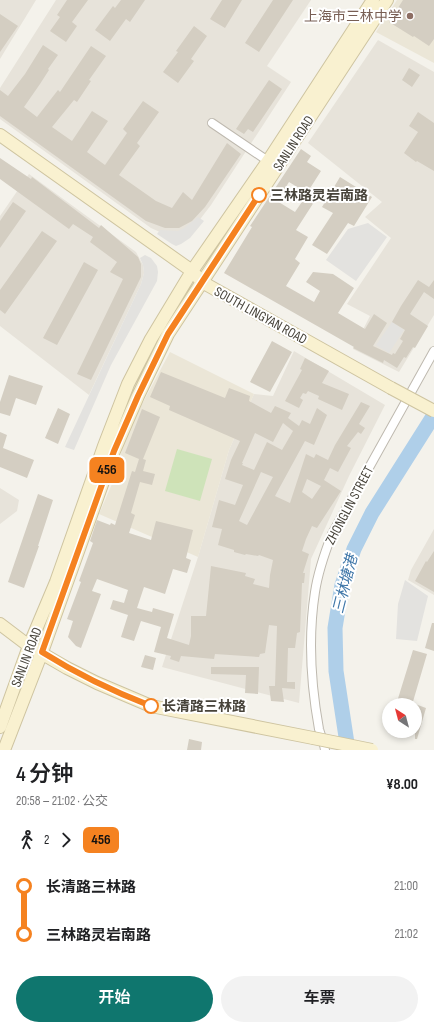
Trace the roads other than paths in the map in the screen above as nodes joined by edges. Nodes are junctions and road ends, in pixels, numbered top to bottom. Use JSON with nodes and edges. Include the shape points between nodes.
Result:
{"nodes":[{"id":1,"x":373,"y":0,"type":"edge"},
{"id":2,"x":387,"y":0,"type":"edge"},
{"id":3,"x":212,"y":123,"type":"dead end"},
{"id":4,"x":0,"y":135,"type":"edge"},
{"id":5,"x":268,"y":161,"type":"junction"},
{"id":6,"x":192,"y":271,"type":"junction"},
{"id":7,"x":202,"y":282,"type":"junction"},
{"id":8,"x":434,"y":351,"type":"edge"},
{"id":9,"x":434,"y":411,"type":"edge"},
{"id":10,"x":0,"y":624,"type":"edge"},
{"id":11,"x":29,"y":646,"type":"junction"},
{"id":12,"x":42,"y":652,"type":"junction"},
{"id":13,"x":0,"y":727,"type":"edge"},
{"id":14,"x":316,"y":735,"type":"junction"},
{"id":15,"x":4,"y":750,"type":"edge"},
{"id":16,"x":325,"y":750,"type":"edge"},
{"id":17,"x":372,"y":750,"type":"edge"}],
"edges":[{"from":1,"to":5,"type":"main road","name":"SANLIN ROAD"},
{"from":2,"to":7,"type":"main road","name":"SANLIN ROAD"},
{"from":3,"to":5,"type":"street"},
{"from":4,"to":6,"type":"main road","name":"SOUTH LINGYAN ROAD"},
{"from":5,"to":6,"type":"main road","name":"SANLIN ROAD"},
{"from":6,"to":7,"type":"main road","name":"SOUTH LINGYAN ROAD"},
{"from":6,"to":11,"type":"main road","name":"SANLIN ROAD","via":[[151,339],[128,384],[56,582]]},
{"from":7,"to":9,"type":"main road","name":"SOUTH LINGYAN ROAD","bridge":true},
{"from":7,"to":12,"type":"main road","name":"SANLIN ROAD","via":[[168,334],[132,409],[114,451]]},
{"from":8,"to":14,"type":"street","name":"ZHONGLIN STREET","via":[[332,534],[324,554],[315,592],[312,626]]},
{"from":10,"to":11,"type":"main road"},
{"from":11,"to":12,"type":"main road"},
{"from":11,"to":13,"type":"main road","name":"SANLIN ROAD"},
{"from":12,"to":14,"type":"main road","via":[[97,683],[151,706]]},
{"from":12,"to":15,"type":"main road","name":"SANLIN ROAD"},
{"from":14,"to":16,"type":"street","name":"ZHONGLIN STREET"},
{"from":14,"to":17,"type":"main road","bridge":true}]}
